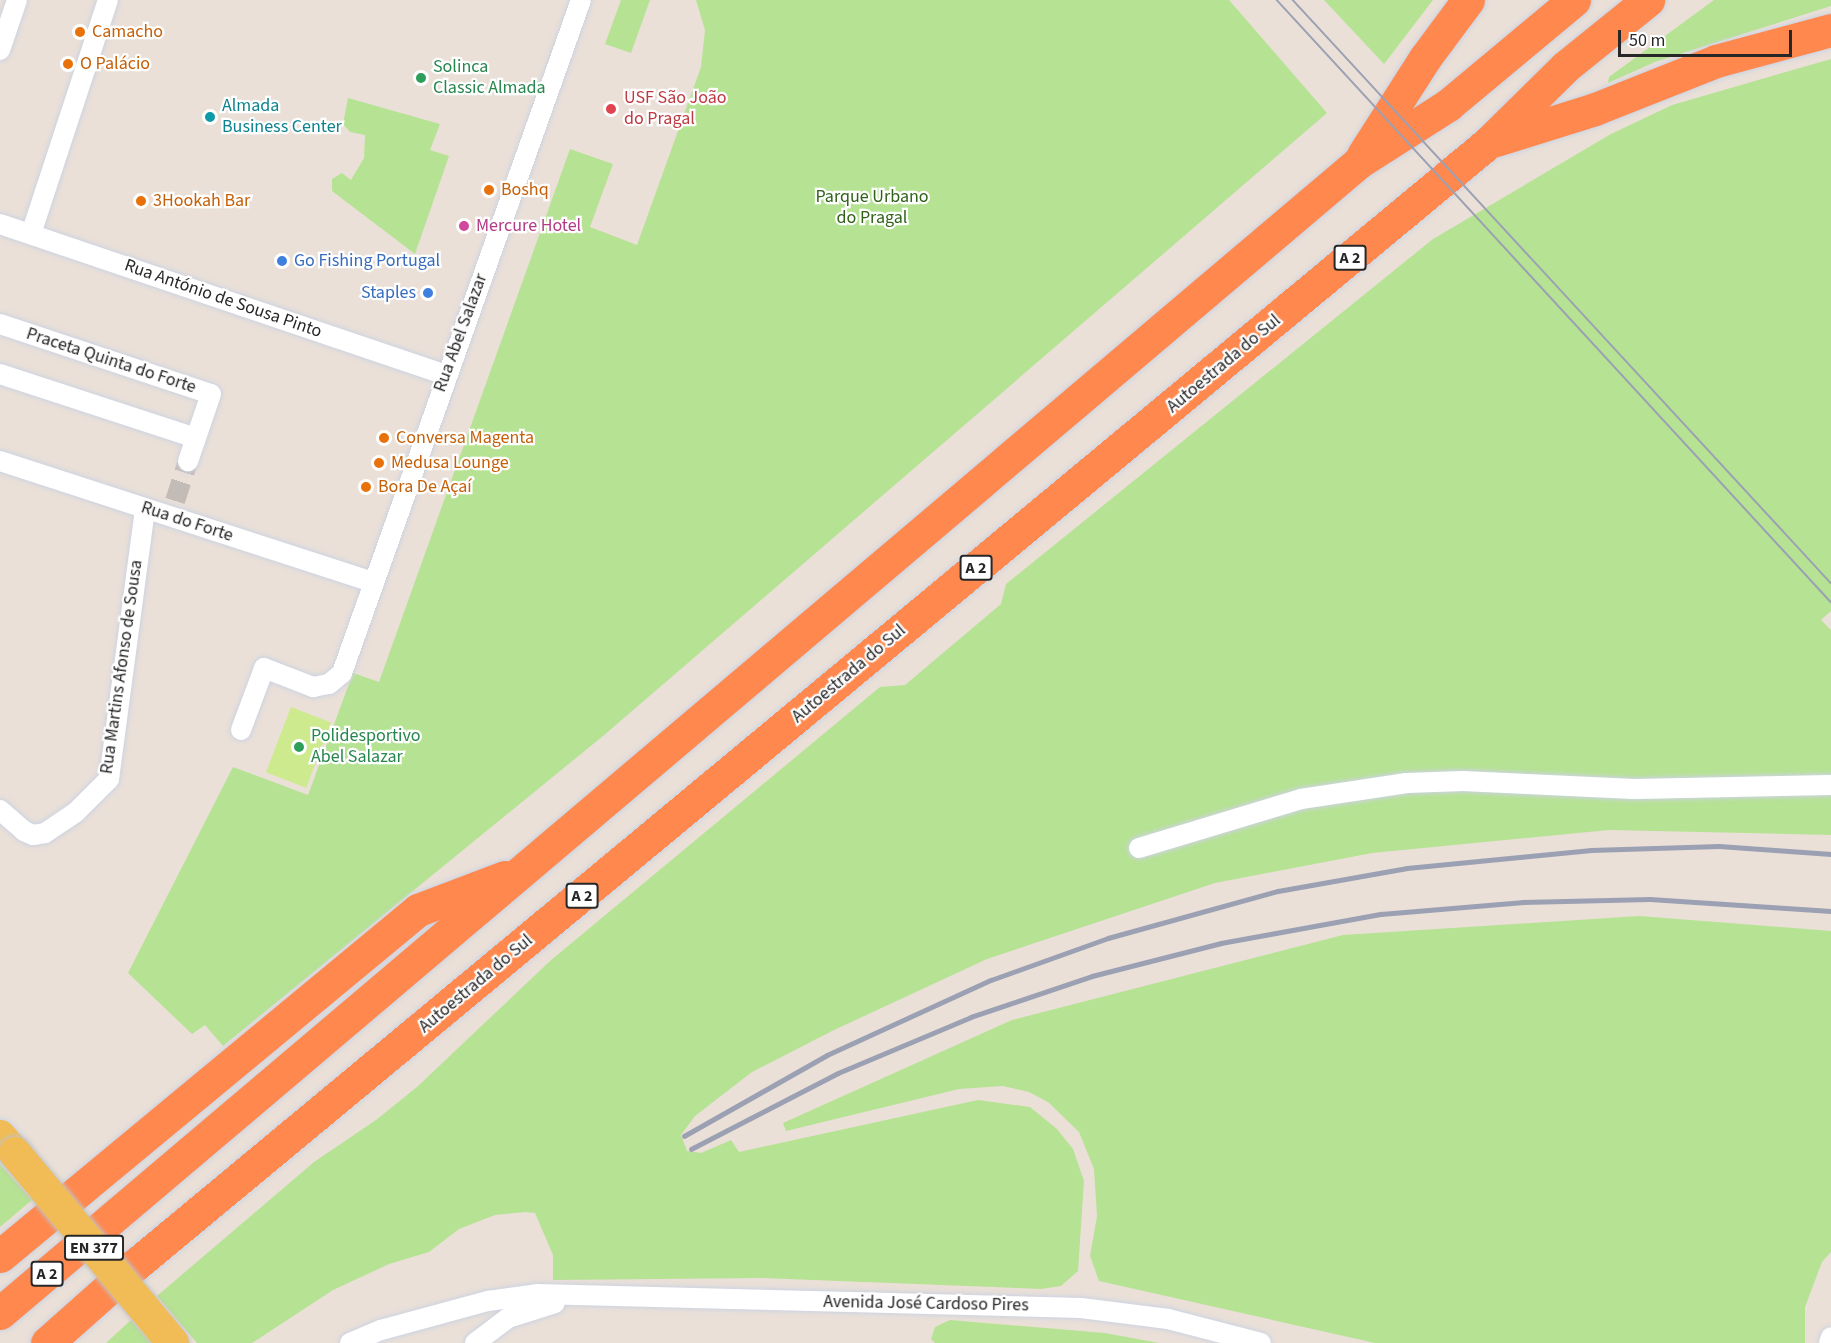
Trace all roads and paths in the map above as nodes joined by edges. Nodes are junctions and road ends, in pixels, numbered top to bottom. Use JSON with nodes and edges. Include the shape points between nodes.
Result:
{"nodes":[{"id":1,"x":17,"y":0,"type":"edge"},
{"id":2,"x":108,"y":0,"type":"edge"},
{"id":3,"x":581,"y":0,"type":"edge"},
{"id":4,"x":1468,"y":0,"type":"edge"},
{"id":5,"x":1574,"y":0,"type":"edge"},
{"id":6,"x":1648,"y":0,"type":"edge"},
{"id":7,"x":1831,"y":30,"type":"edge"},
{"id":8,"x":0,"y":50,"type":"edge"},
{"id":9,"x":1488,"y":143,"type":"junction"},
{"id":10,"x":1359,"y":162,"type":"junction"},
{"id":11,"x":0,"y":224,"type":"edge"},
{"id":12,"x":31,"y":234,"type":"junction"},
{"id":13,"x":0,"y":324,"type":"edge"},
{"id":14,"x":446,"y":375,"type":"junction"},
{"id":15,"x":1,"y":379,"type":"edge"},
{"id":16,"x":196,"y":438,"type":"junction"},
{"id":17,"x":0,"y":461,"type":"edge"},
{"id":18,"x":189,"y":461,"type":"tunnel mouth"},
{"id":19,"x":145,"y":509,"type":"junction"},
{"id":20,"x":373,"y":582,"type":"junction"},
{"id":21,"x":241,"y":730,"type":"dead end"},
{"id":22,"x":1831,"y":785,"type":"edge"},
{"id":23,"x":0,"y":810,"type":"edge"},
{"id":24,"x":1138,"y":848,"type":"dead end"},
{"id":25,"x":529,"y":867,"type":"junction"},
{"id":26,"x":7,"y":1144,"type":"edge"},
{"id":27,"x":0,"y":1256,"type":"edge"},
{"id":28,"x":588,"y":1298,"type":"junction"},
{"id":29,"x":0,"y":1313,"type":"edge"},
{"id":30,"x":1831,"y":1337,"type":"edge"},
{"id":31,"x":47,"y":1343,"type":"edge"},
{"id":32,"x":173,"y":1343,"type":"edge"},
{"id":33,"x":350,"y":1343,"type":"edge"},
{"id":34,"x":475,"y":1343,"type":"edge"},
{"id":35,"x":1261,"y":1343,"type":"edge"},
{"id":36,"x":1828,"y":1343,"type":"edge"}],
"edges":[{"from":1,"to":8,"type":"street"},
{"from":2,"to":12,"type":"street"},
{"from":3,"to":14,"type":"street","name":"Rua Abel Salazar"},
{"from":4,"to":10,"type":"highway","via":[[1425,58]]},
{"from":5,"to":10,"type":"highway","number":"A 2","via":[[1448,105]]},
{"from":6,"to":9,"type":"highway","name":"Autoestrada do Sul","number":"A 2","via":[[1565,67]]},
{"from":7,"to":9,"type":"highway","via":[[1716,61],[1595,109]]},
{"from":9,"to":31,"type":"highway","name":"Autoestrada do Sul","number":"A 2","via":[[135,1265]]},
{"from":10,"to":25,"type":"highway","number":"A 2"},
{"from":11,"to":12,"type":"street","name":"Rua António de Sousa Pinto"},
{"from":12,"to":14,"type":"street","name":"Rua António de Sousa Pinto"},
{"from":13,"to":16,"type":"street","name":"Praceta Quinta do Forte","via":[[211,394]]},
{"from":14,"to":20,"type":"street","name":"Rua Abel Salazar"},
{"from":15,"to":16,"type":"street"},
{"from":16,"to":18,"type":"street","name":"Praceta Quinta do Forte"},
{"from":17,"to":19,"type":"street","name":"Rua do Forte"},
{"from":19,"to":20,"type":"street","name":"Rua do Forte","via":[[173,509]]},
{"from":19,"to":23,"type":"street","name":"Rua Martins Afonso de Sousa","via":[[109,779],[75,813],[45,832],[33,835]]},
{"from":20,"to":21,"type":"street","name":"Rua Abel Salazar","via":[[344,667],[334,682],[318,687],[264,668]]},
{"from":22,"to":24,"type":"street","via":[[1634,789],[1462,781],[1407,783],[1301,799]]},
{"from":25,"to":27,"type":"highway","via":[[418,910]]},
{"from":25,"to":29,"type":"highway","number":"A 2"},
{"from":26,"to":32,"type":"main road","number":"EN 377","bridge":true},
{"from":28,"to":33,"type":"street","name":"Avenida José Cardoso Pires","via":[[514,1296],[381,1330]]},
{"from":28,"to":34,"type":"street","name":"Avenida José Cardoso Pires","via":[[525,1310],[495,1326]]},
{"from":28,"to":35,"type":"street","name":"Avenida José Cardoso Pires","via":[[1081,1308],[1168,1319]]},
{"from":30,"to":36,"type":"street"}]}
